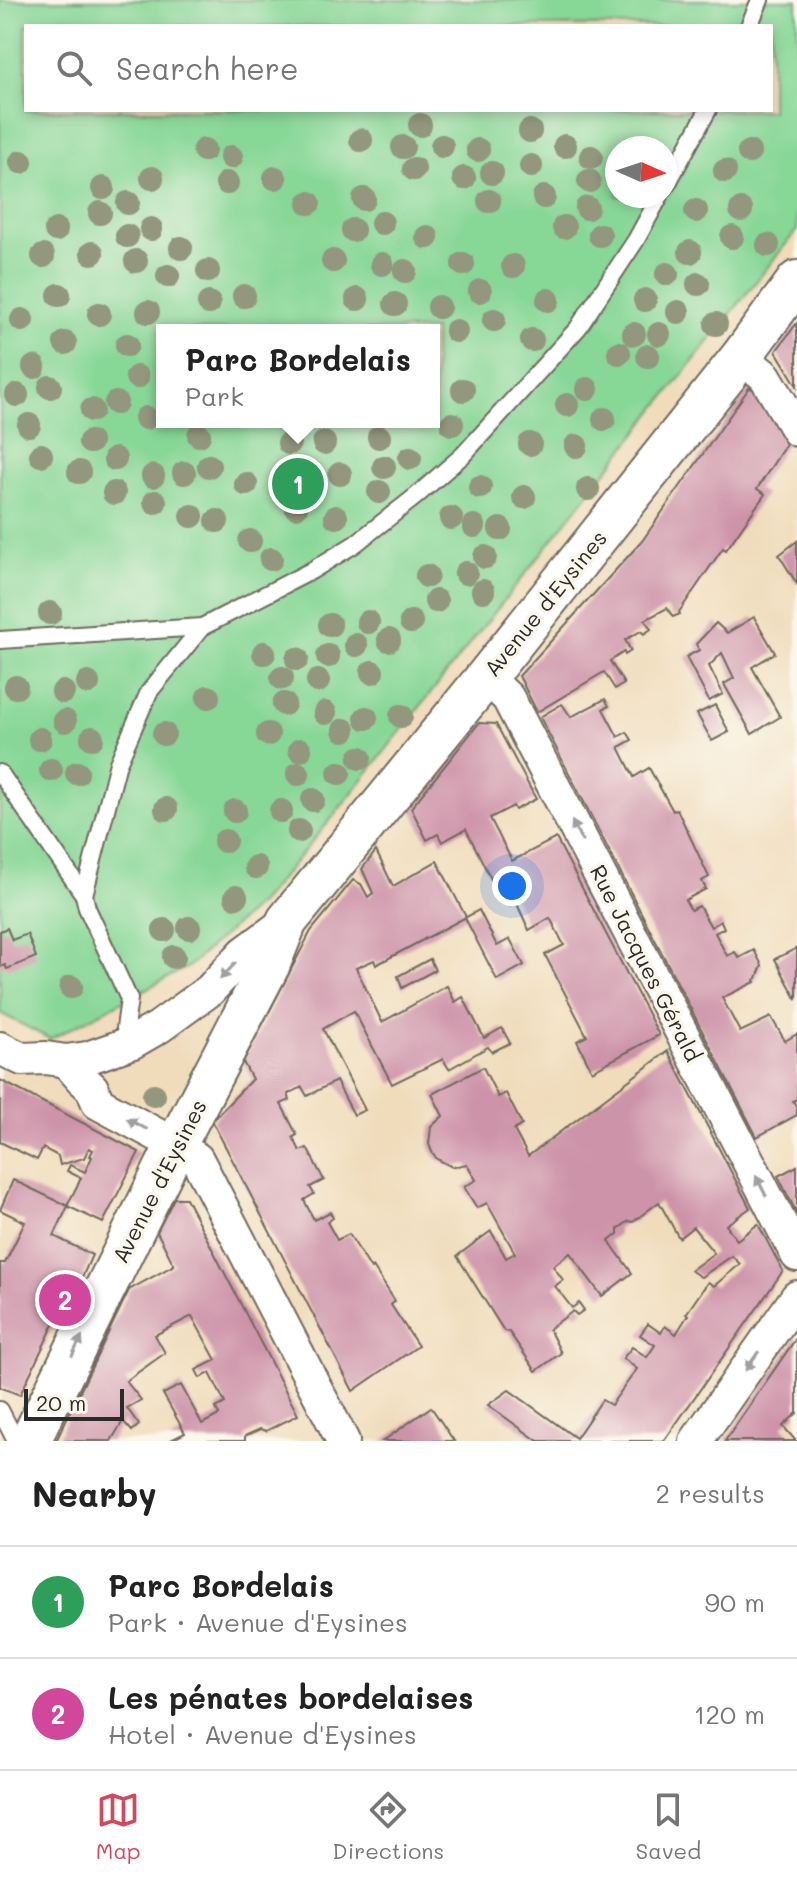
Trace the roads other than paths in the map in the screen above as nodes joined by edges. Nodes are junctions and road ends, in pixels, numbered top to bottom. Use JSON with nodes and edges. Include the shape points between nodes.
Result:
{"nodes":[{"id":1,"x":760,"y":0,"type":"edge"},
{"id":2,"x":750,"y":24,"type":"edge"},
{"id":3,"x":707,"y":112,"type":"edge"},
{"id":4,"x":677,"y":166,"type":"edge"},
{"id":5,"x":653,"y":208,"type":"edge"},
{"id":6,"x":797,"y":281,"type":"edge"},
{"id":7,"x":741,"y":357,"type":"junction"},
{"id":8,"x":797,"y":430,"type":"edge"},
{"id":9,"x":202,"y":627,"type":"junction"},
{"id":10,"x":0,"y":640,"type":"edge"},
{"id":11,"x":486,"y":677,"type":"junction"},
{"id":12,"x":0,"y":773,"type":"edge"},
{"id":13,"x":84,"y":895,"type":"junction"},
{"id":14,"x":287,"y":921,"type":"junction"},
{"id":15,"x":133,"y":1042,"type":"junction"},
{"id":16,"x":0,"y":1048,"type":"edge"},
{"id":17,"x":66,"y":1061,"type":"junction"},
{"id":18,"x":176,"y":1145,"type":"junction"},
{"id":19,"x":797,"y":1255,"type":"edge"},
{"id":20,"x":797,"y":1297,"type":"edge"},
{"id":21,"x":0,"y":1410,"type":"edge"},
{"id":22,"x":16,"y":1441,"type":"edge"},
{"id":23,"x":30,"y":1441,"type":"edge"},
{"id":24,"x":343,"y":1441,"type":"edge"},
{"id":25,"x":696,"y":1441,"type":"edge"}],
"edges":[{"from":1,"to":2,"type":"lane"},
{"from":3,"to":4,"type":"lane"},
{"from":5,"to":9,"type":"lane","via":[[578,328],[463,455],[355,544]]},
{"from":6,"to":7,"type":"street","name":"Avenue d'Eysines"},
{"from":7,"to":8,"type":"street","via":[[765,376]]},
{"from":7,"to":11,"type":"street","name":"Avenue d'Eysines"},
{"from":9,"to":10,"type":"lane"},
{"from":9,"to":13,"type":"lane","via":[[149,692],[118,763]]},
{"from":11,"to":14,"type":"street","name":"Avenue d'Eysines"},
{"from":19,"to":11,"type":"street","name":"Rue Jacques Gérald","one_way":true,"via":[[508,698]]},
{"from":12,"to":13,"type":"lane"},
{"from":13,"to":15,"type":"lane","via":[[129,999],[125,1028]]},
{"from":14,"to":15,"type":"street","name":"Avenue d'Eysines","one_way":true,"via":[[244,953],[210,990]]},
{"from":14,"to":18,"type":"street","name":"Avenue d'Eysines"},
{"from":15,"to":17,"type":"street","name":"Avenue d'Eysines"},
{"from":16,"to":17,"type":"street","name":"Avenue d'Eysines","via":[[22,1059]]},
{"from":18,"to":17,"type":"street","one_way":true,"via":[[98,1103],[92,1088]]},
{"from":23,"to":18,"type":"street","name":"Avenue d'Eysines","one_way":true},
{"from":18,"to":24,"type":"street","via":[[197,1159]]},
{"from":20,"to":25,"type":"street","one_way":true},
{"from":21,"to":22,"type":"lane"}]}
